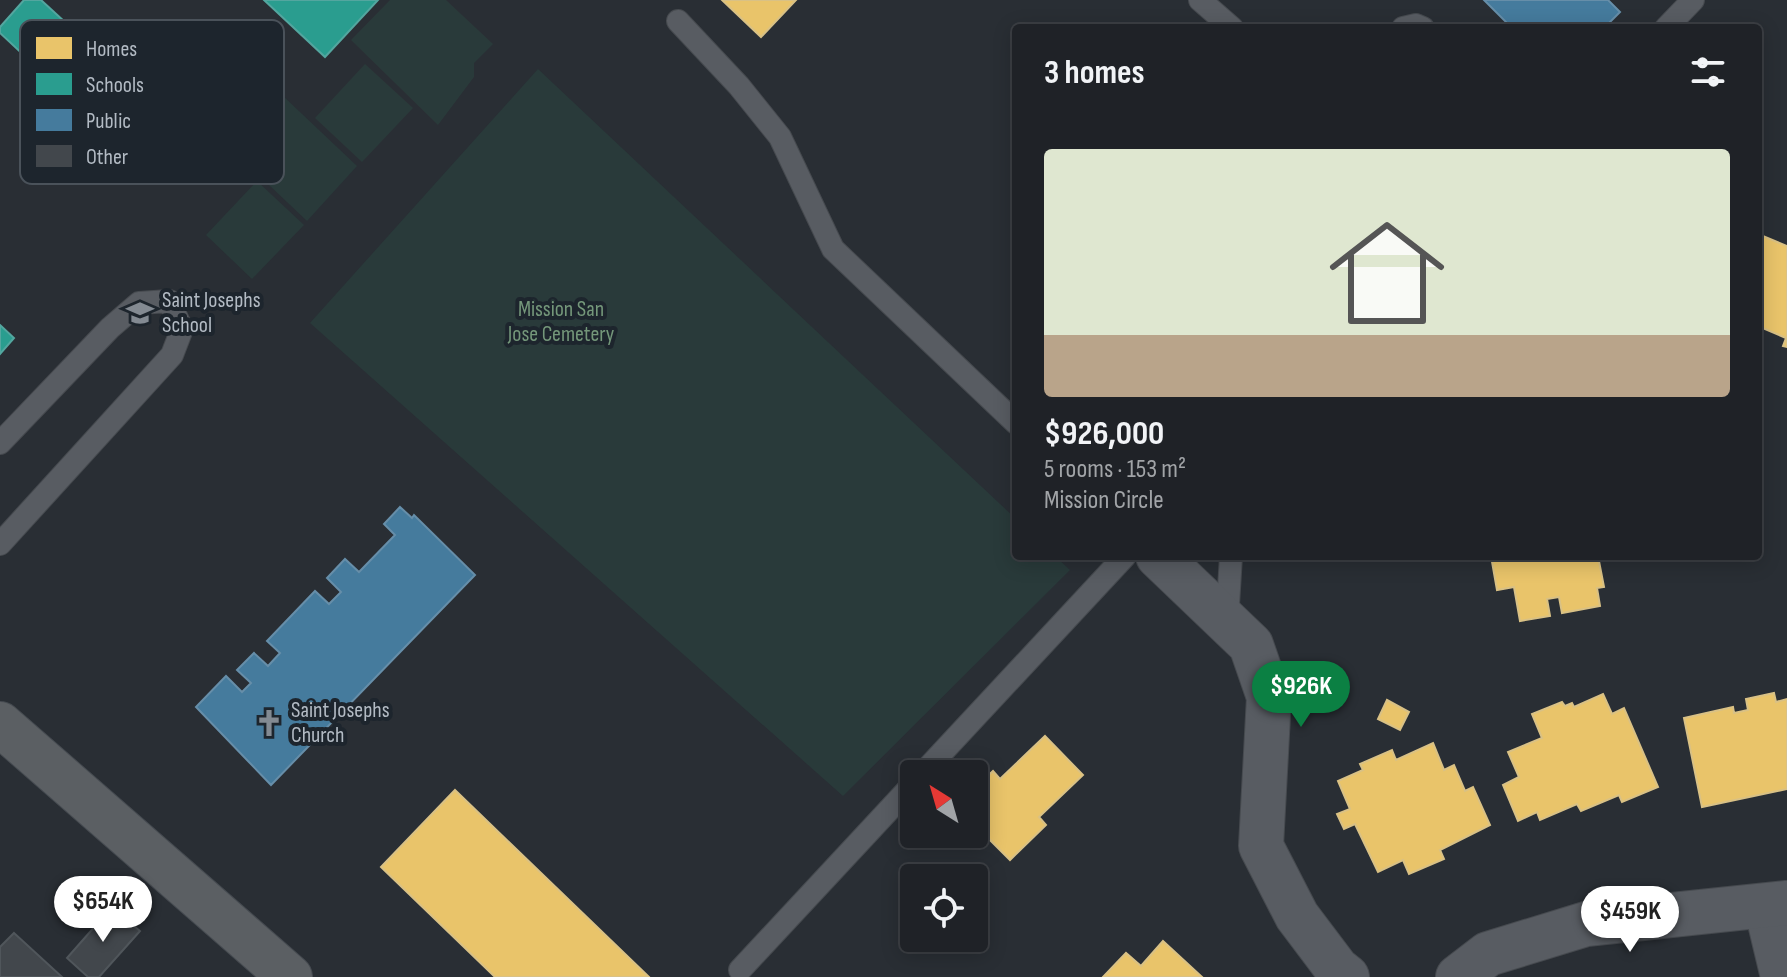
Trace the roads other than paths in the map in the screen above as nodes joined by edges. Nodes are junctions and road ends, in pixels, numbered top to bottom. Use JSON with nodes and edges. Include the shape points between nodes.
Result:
{"nodes":[{"id":1,"x":1200,"y":0,"type":"edge"},
{"id":2,"x":1693,"y":0,"type":"edge"},
{"id":3,"x":678,"y":21,"type":"dead end"},
{"id":4,"x":1227,"y":24,"type":"edge"},
{"id":5,"x":1670,"y":24,"type":"edge"},
{"id":6,"x":1012,"y":419,"type":"edge"},
{"id":7,"x":0,"y":443,"type":"edge"},
{"id":8,"x":0,"y":544,"type":"edge"},
{"id":9,"x":1121,"y":560,"type":"edge"},
{"id":10,"x":1162,"y":560,"type":"edge"},
{"id":11,"x":1231,"y":560,"type":"edge"},
{"id":12,"x":1227,"y":622,"type":"junction"},
{"id":13,"x":0,"y":724,"type":"edge"},
{"id":14,"x":935,"y":760,"type":"edge"},
{"id":15,"x":900,"y":798,"type":"edge"},
{"id":16,"x":1776,"y":905,"type":"edge"},
{"id":17,"x":740,"y":970,"type":"dead end"},
{"id":18,"x":290,"y":977,"type":"edge"},
{"id":19,"x":1347,"y":977,"type":"edge"},
{"id":20,"x":1458,"y":977,"type":"edge"},
{"id":21,"x":1783,"y":977,"type":"edge"}],
"edges":[{"from":1,"to":4,"type":"lane"},
{"from":2,"to":5,"type":"lane"},
{"from":3,"to":6,"type":"lane","via":[[780,137],[833,249]]},
{"from":7,"to":8,"type":"lane","via":[[139,303],[169,301],[182,329],[172,355]]},
{"from":9,"to":14,"type":"lane"},
{"from":10,"to":12,"type":"street"},
{"from":11,"to":12,"type":"lane"},
{"from":12,"to":19,"type":"street","via":[[1251,645],[1269,697],[1261,846],[1297,916]]},
{"from":13,"to":18,"type":"main road"},
{"from":15,"to":17,"type":"lane"},
{"from":16,"to":20,"type":"street","via":[[1586,924],[1488,954]]},
{"from":16,"to":21,"type":"street"}]}
